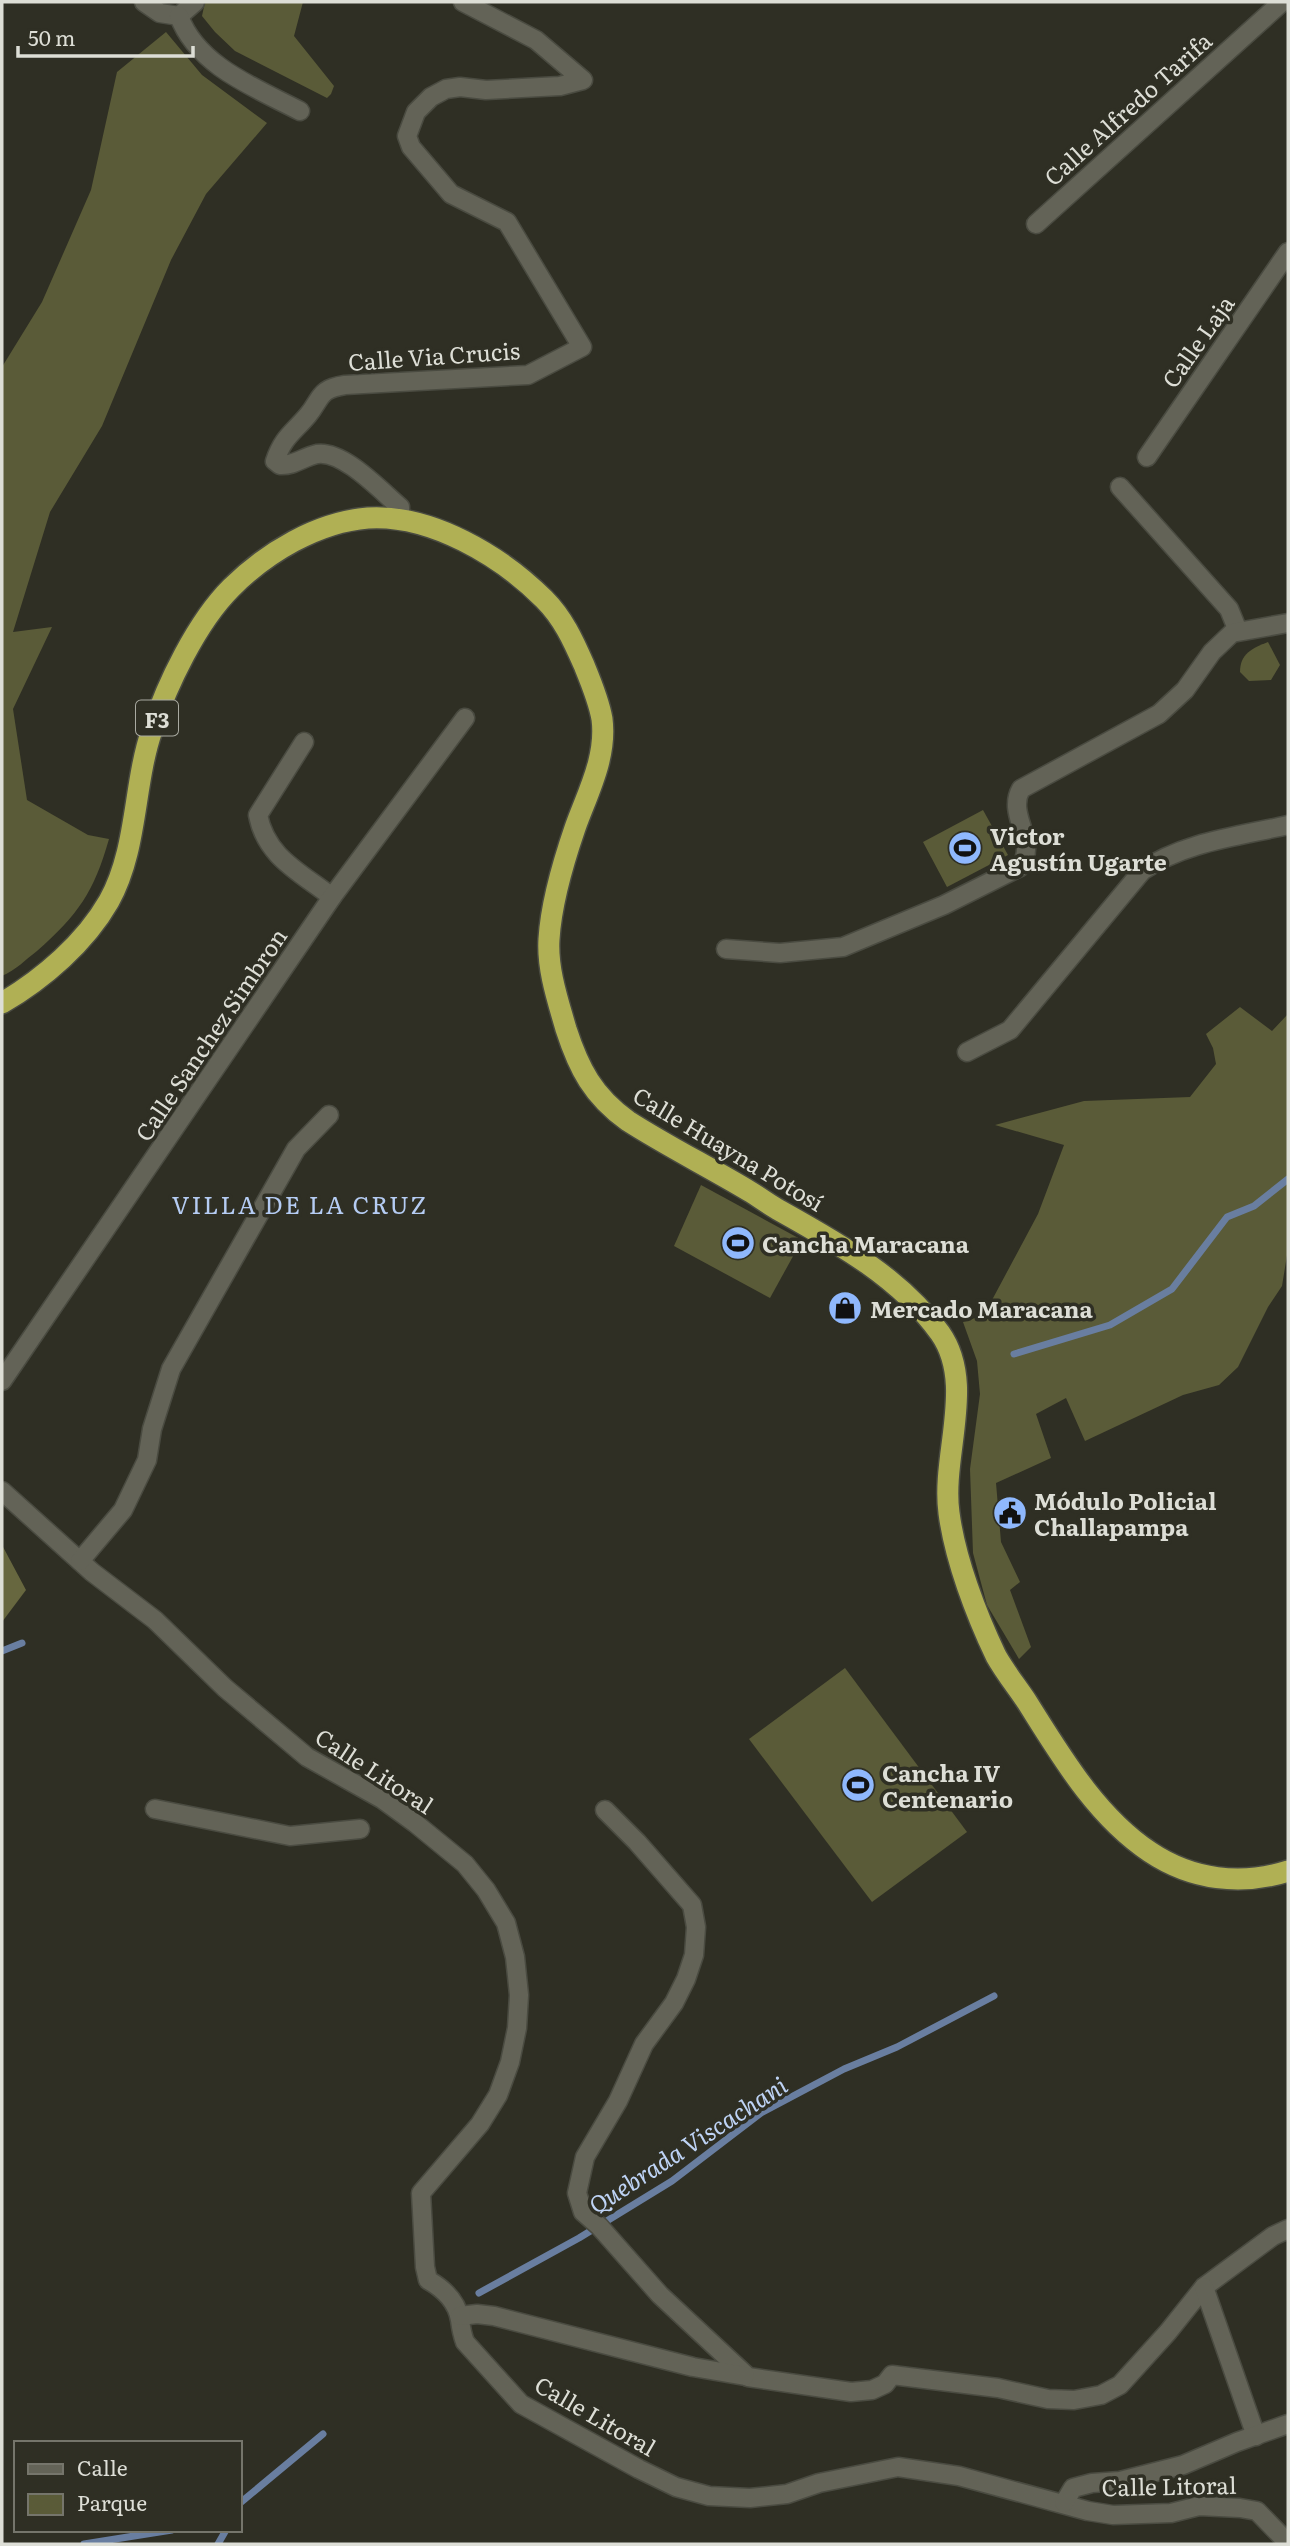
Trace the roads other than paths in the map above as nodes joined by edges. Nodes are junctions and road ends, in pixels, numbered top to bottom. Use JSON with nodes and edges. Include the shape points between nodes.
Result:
{"nodes":[{"id":1,"x":144,"y":2,"type":"edge"},
{"id":2,"x":195,"y":2,"type":"edge"},
{"id":3,"x":463,"y":2,"type":"edge"},
{"id":4,"x":1282,"y":2,"type":"edge"},
{"id":5,"x":179,"y":16,"type":"junction"},
{"id":6,"x":300,"y":111,"type":"dead end"},
{"id":7,"x":1036,"y":224,"type":"dead end"},
{"id":8,"x":1288,"y":252,"type":"edge"},
{"id":9,"x":1147,"y":457,"type":"dead end"},
{"id":10,"x":1120,"y":487,"type":"dead end"},
{"id":11,"x":400,"y":520,"type":"junction"},
{"id":12,"x":1288,"y":623,"type":"edge"},
{"id":13,"x":1238,"y":631,"type":"junction"},
{"id":14,"x":464,"y":718,"type":"dead end"},
{"id":15,"x":304,"y":742,"type":"dead end"},
{"id":16,"x":1288,"y":825,"type":"edge"},
{"id":17,"x":332,"y":897,"type":"junction"},
{"id":18,"x":726,"y":949,"type":"dead end"},
{"id":19,"x":2,"y":1003,"type":"edge"},
{"id":20,"x":967,"y":1052,"type":"dead end"},
{"id":21,"x":329,"y":1115,"type":"dead end"},
{"id":22,"x":8,"y":1358,"type":"edge"},
{"id":23,"x":2,"y":1381,"type":"edge"},
{"id":24,"x":2,"y":1491,"type":"edge"},
{"id":25,"x":80,"y":1561,"type":"junction"},
{"id":26,"x":155,"y":1809,"type":"dead end"},
{"id":27,"x":605,"y":1810,"type":"dead end"},
{"id":28,"x":360,"y":1829,"type":"dead end"},
{"id":29,"x":1288,"y":1871,"type":"edge"},
{"id":30,"x":1288,"y":2229,"type":"edge"},
{"id":31,"x":1204,"y":2287,"type":"junction"},
{"id":32,"x":460,"y":2316,"type":"junction"},
{"id":33,"x":748,"y":2376,"type":"junction"},
{"id":34,"x":1288,"y":2424,"type":"edge"},
{"id":35,"x":1256,"y":2436,"type":"junction"},
{"id":36,"x":1064,"y":2503,"type":"junction"},
{"id":37,"x":1288,"y":2543,"type":"edge"}],
"edges":[{"from":1,"to":5,"type":"street","via":[[160,13]]},
{"from":2,"to":5,"type":"street"},
{"from":3,"to":11,"type":"street","name":"Calle Via Crucis","via":[[536,40],[583,80],[561,86],[446,89],[416,112],[407,136],[451,194],[507,222],[582,347],[528,375],[345,385],[323,393],[287,435],[275,461],[288,466],[313,455],[340,457],[400,507]]},
{"from":4,"to":7,"type":"street","name":"Calle Alfredo Tarifa"},
{"from":5,"to":6,"type":"street","via":[[184,29],[211,60]]},
{"from":8,"to":9,"type":"street","name":"Calle Laja"},
{"from":10,"to":13,"type":"street","via":[[1229,609]]},
{"from":11,"to":19,"type":"highway","name":"Calle Huayna Potosí","number":"F3","via":[[368,518],[321,529],[269,556],[231,587],[183,658],[152,728],[135,823],[111,898],[96,921],[53,965]]},
{"from":11,"to":29,"type":"highway","name":"Calle Huayna Potosí","number":"F3","via":[[474,546],[534,589],[564,622],[588,674],[601,719],[600,753],[560,879],[549,940],[554,990],[580,1070],[620,1115],[843,1247],[882,1275],[942,1336],[957,1374],[947,1484],[949,1513],[965,1575],[997,1658],[1099,1804],[1125,1833],[1177,1867],[1232,1880],[1259,1880]]},
{"from":12,"to":13,"type":"street"},
{"from":13,"to":18,"type":"street","via":[[1223,639],[1185,690],[1159,714],[1020,790],[1016,807],[1028,850],[1020,867],[944,905],[842,947],[780,953]]},
{"from":14,"to":17,"type":"street","name":"Calle Sanchez Simbron"},
{"from":15,"to":17,"type":"street","via":[[258,815],[272,850]]},
{"from":16,"to":20,"type":"street","via":[[1176,852],[1142,871],[1010,1030]]},
{"from":17,"to":22,"type":"street","name":"Calle Sanchez Simbron"},
{"from":21,"to":25,"type":"street","via":[[296,1149],[171,1369],[147,1460],[123,1510]]},
{"from":22,"to":23,"type":"street","name":"Calle Sanchez Simbron"},
{"from":24,"to":25,"type":"street","name":"Calle Litoral"},
{"from":25,"to":32,"type":"street","name":"Calle Litoral","via":[[155,1620],[225,1688],[307,1757],[382,1799],[465,1864],[506,1923],[519,1995],[510,2062],[498,2095],[480,2124],[421,2193],[428,2280],[453,2300]]},
{"from":26,"to":28,"type":"street","via":[[290,1836]]},
{"from":27,"to":33,"type":"street","via":[[692,1905],[694,1955],[674,2003],[644,2044],[585,2157],[577,2193],[583,2212],[660,2295]]},
{"from":30,"to":31,"type":"street"},
{"from":31,"to":33,"type":"street","via":[[1120,2385],[1101,2395],[1048,2399],[892,2375],[872,2390],[850,2392]]},
{"from":31,"to":35,"type":"street"},
{"from":32,"to":33,"type":"street","via":[[494,2316],[693,2367]]},
{"from":32,"to":36,"type":"street","name":"Calle Litoral","via":[[465,2342],[522,2404],[676,2487],[709,2496],[750,2498],[787,2494],[898,2467],[959,2476]]},
{"from":34,"to":35,"type":"street"},
{"from":35,"to":36,"type":"street","via":[[1183,2465],[1073,2488]]},
{"from":36,"to":37,"type":"street","name":"Calle Litoral","via":[[1113,2515],[1171,2513],[1199,2506],[1257,2511]]}]}
